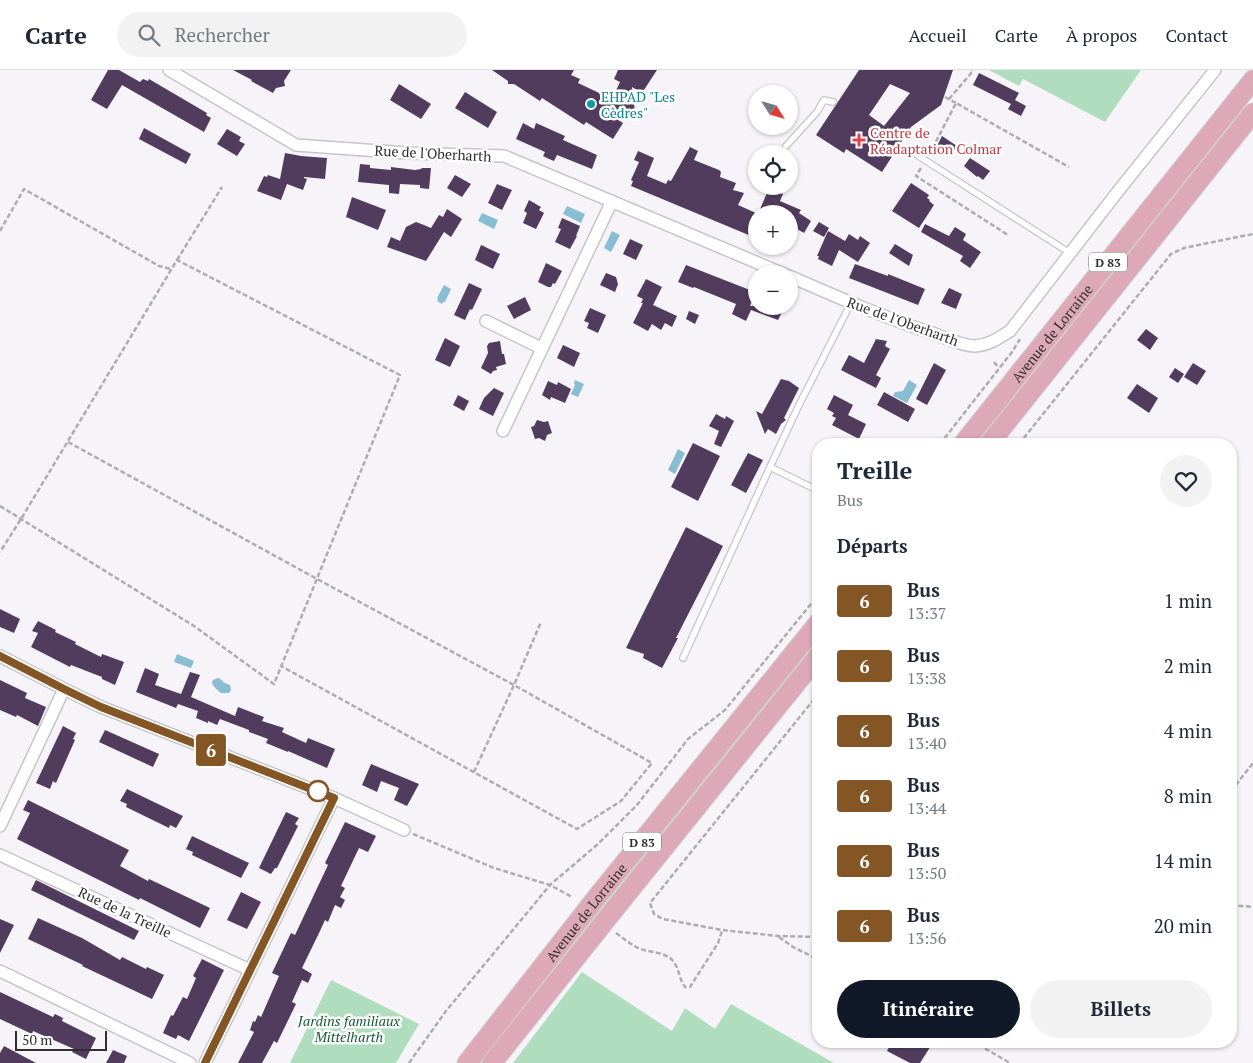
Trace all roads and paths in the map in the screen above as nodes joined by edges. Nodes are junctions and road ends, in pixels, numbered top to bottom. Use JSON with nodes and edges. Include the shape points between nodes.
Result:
{"nodes":[{"id":1,"x":169,"y":70,"type":"edge"},
{"id":2,"x":972,"y":70,"type":"edge"},
{"id":3,"x":1215,"y":70,"type":"edge"},
{"id":4,"x":1253,"y":80,"type":"edge"},
{"id":5,"x":945,"y":96,"type":"dead end"},
{"id":6,"x":949,"y":99,"type":"junction"},
{"id":7,"x":833,"y":102,"type":"dead end"},
{"id":8,"x":956,"y":103,"type":"junction"},
{"id":9,"x":1253,"y":113,"type":"edge"},
{"id":10,"x":787,"y":145,"type":"edge"},
{"id":11,"x":917,"y":155,"type":"dead end"},
{"id":12,"x":926,"y":161,"type":"junction"},
{"id":13,"x":1069,"y":167,"type":"dead end"},
{"id":14,"x":222,"y":187,"type":"dead end"},
{"id":15,"x":612,"y":201,"type":"junction"},
{"id":16,"x":0,"y":231,"type":"edge"},
{"id":17,"x":1008,"y":234,"type":"dead end"},
{"id":18,"x":1253,"y":234,"type":"edge"},
{"id":19,"x":1070,"y":253,"type":"junction"},
{"id":20,"x":177,"y":260,"type":"junction"},
{"id":21,"x":763,"y":265,"type":"edge"},
{"id":22,"x":172,"y":269,"type":"junction"},
{"id":23,"x":798,"y":280,"type":"edge"},
{"id":24,"x":851,"y":303,"type":"junction"},
{"id":25,"x":486,"y":321,"type":"dead end"},
{"id":26,"x":541,"y":348,"type":"junction"},
{"id":27,"x":994,"y":362,"type":"dead end"},
{"id":28,"x":999,"y":368,"type":"dead end"},
{"id":29,"x":503,"y":431,"type":"dead end"},
{"id":30,"x":968,"y":438,"type":"edge"},
{"id":31,"x":994,"y":438,"type":"edge"},
{"id":32,"x":1024,"y":438,"type":"edge"},
{"id":33,"x":67,"y":441,"type":"junction"},
{"id":34,"x":770,"y":466,"type":"junction"},
{"id":35,"x":812,"y":487,"type":"edge"},
{"id":36,"x":0,"y":506,"type":"edge"},
{"id":37,"x":20,"y":519,"type":"junction"},
{"id":38,"x":0,"y":552,"type":"edge"},
{"id":39,"x":317,"y":579,"type":"junction"},
{"id":40,"x":812,"y":603,"type":"edge"},
{"id":41,"x":541,"y":622,"type":"dead end"},
{"id":42,"x":812,"y":631,"type":"edge"},
{"id":43,"x":0,"y":656,"type":"edge"},
{"id":44,"x":683,"y":658,"type":"dead end"},
{"id":45,"x":812,"y":664,"type":"edge"},
{"id":46,"x":281,"y":666,"type":"junction"},
{"id":47,"x":514,"y":685,"type":"junction"},
{"id":48,"x":64,"y":689,"type":"junction"},
{"id":49,"x":812,"y":702,"type":"edge"},
{"id":50,"x":1253,"y":763,"type":"edge"},
{"id":51,"x":474,"y":772,"type":"junction"},
{"id":52,"x":1237,"y":783,"type":"edge"},
{"id":53,"x":334,"y":798,"type":"junction"},
{"id":54,"x":0,"y":826,"type":"edge"},
{"id":55,"x":404,"y":830,"type":"joint"},
{"id":56,"x":0,"y":855,"type":"edge"},
{"id":57,"x":550,"y":885,"type":"junction"},
{"id":58,"x":572,"y":897,"type":"dead end"},
{"id":59,"x":1237,"y":906,"type":"edge"},
{"id":60,"x":1253,"y":908,"type":"edge"},
{"id":61,"x":722,"y":930,"type":"junction"},
{"id":62,"x":616,"y":933,"type":"dead end"},
{"id":63,"x":778,"y":936,"type":"junction"},
{"id":64,"x":812,"y":937,"type":"edge"},
{"id":65,"x":812,"y":957,"type":"edge"},
{"id":66,"x":250,"y":970,"type":"junction"},
{"id":67,"x":0,"y":971,"type":"edge"},
{"id":68,"x":984,"y":1048,"type":"edge"},
{"id":69,"x":190,"y":1063,"type":"edge"},
{"id":70,"x":205,"y":1063,"type":"edge"},
{"id":71,"x":410,"y":1063,"type":"edge"},
{"id":72,"x":467,"y":1063,"type":"edge"},
{"id":73,"x":492,"y":1063,"type":"edge"},
{"id":74,"x":1010,"y":1063,"type":"edge"}],
"edges":[{"from":1,"to":15,"type":"street","name":"Rue de l'Oberharth","via":[[296,145],[504,156]]},
{"from":2,"to":6,"type":"path"},
{"from":3,"to":19,"type":"street","name":"Rue de l'Oberharth"},
{"from":4,"to":30,"type":"main road","name":"Avenue de Lorraine","number":"D 83"},
{"from":5,"to":6,"type":"path"},
{"from":6,"to":8,"type":"path"},
{"from":7,"to":10,"type":"lane","via":[[824,100]]},
{"from":8,"to":12,"type":"path"},
{"from":8,"to":13,"type":"path"},
{"from":9,"to":31,"type":"main road","name":"Avenue de Lorraine","number":"D 83"},
{"from":11,"to":12,"type":"lane"},
{"from":12,"to":17,"type":"path","via":[[916,176]]},
{"from":12,"to":19,"type":"lane"},
{"from":14,"to":20,"type":"path"},
{"from":15,"to":21,"type":"street","name":"Rue de l'Oberharth"},
{"from":15,"to":26,"type":"street"},
{"from":16,"to":22,"type":"path","via":[[24,190],[159,266]]},
{"from":18,"to":32,"type":"path","via":[[1184,248],[1170,254]]},
{"from":19,"to":24,"type":"street","name":"Rue de l'Oberharth","via":[[1010,331],[986,345],[973,346],[955,341]]},
{"from":20,"to":22,"type":"path"},
{"from":20,"to":39,"type":"path","via":[[400,375]]},
{"from":22,"to":33,"type":"path"},
{"from":23,"to":24,"type":"street","name":"Rue de l'Oberharth"},
{"from":24,"to":34,"type":"lane"},
{"from":25,"to":26,"type":"street"},
{"from":26,"to":29,"type":"street"},
{"from":27,"to":28,"type":"path"},
{"from":33,"to":37,"type":"path"},
{"from":33,"to":39,"type":"path"},
{"from":34,"to":35,"type":"lane"},
{"from":34,"to":44,"type":"lane"},
{"from":36,"to":37,"type":"path"},
{"from":37,"to":38,"type":"path"},
{"from":37,"to":46,"type":"path","via":[[194,626],[274,684]]},
{"from":39,"to":46,"type":"path"},
{"from":39,"to":47,"type":"path"},
{"from":40,"to":57,"type":"path","via":[[725,710],[688,739],[637,805]]},
{"from":41,"to":47,"type":"path"},
{"from":42,"to":72,"type":"main road","name":"Avenue de Lorraine","number":"D 83"},
{"from":43,"to":48,"type":"street"},
{"from":45,"to":73,"type":"main road","name":"Avenue de Lorraine","number":"D 83"},
{"from":46,"to":51,"type":"path"},
{"from":47,"to":51,"type":"path"},
{"from":47,"to":51,"type":"path","via":[[652,763],[621,801],[577,829]]},
{"from":48,"to":53,"type":"street"},
{"from":48,"to":54,"type":"street"},
{"from":49,"to":61,"type":"path","via":[[650,903],[654,914],[663,919]]},
{"from":50,"to":52,"type":"path"},
{"from":53,"to":55,"type":"street"},
{"from":53,"to":66,"type":"street"},
{"from":55,"to":57,"type":"path","via":[[494,868]]},
{"from":56,"to":66,"type":"street","name":"Rue de la Treille"},
{"from":57,"to":58,"type":"path"},
{"from":57,"to":71,"type":"path","via":[[446,1011]]},
{"from":59,"to":60,"type":"path"},
{"from":61,"to":62,"type":"path","via":[[690,987],[681,982],[674,963],[667,956],[636,947]]},
{"from":61,"to":63,"type":"path"},
{"from":63,"to":64,"type":"path"},
{"from":63,"to":65,"type":"path"},
{"from":66,"to":70,"type":"street"},
{"from":67,"to":69,"type":"street"},
{"from":68,"to":74,"type":"path"}]}
